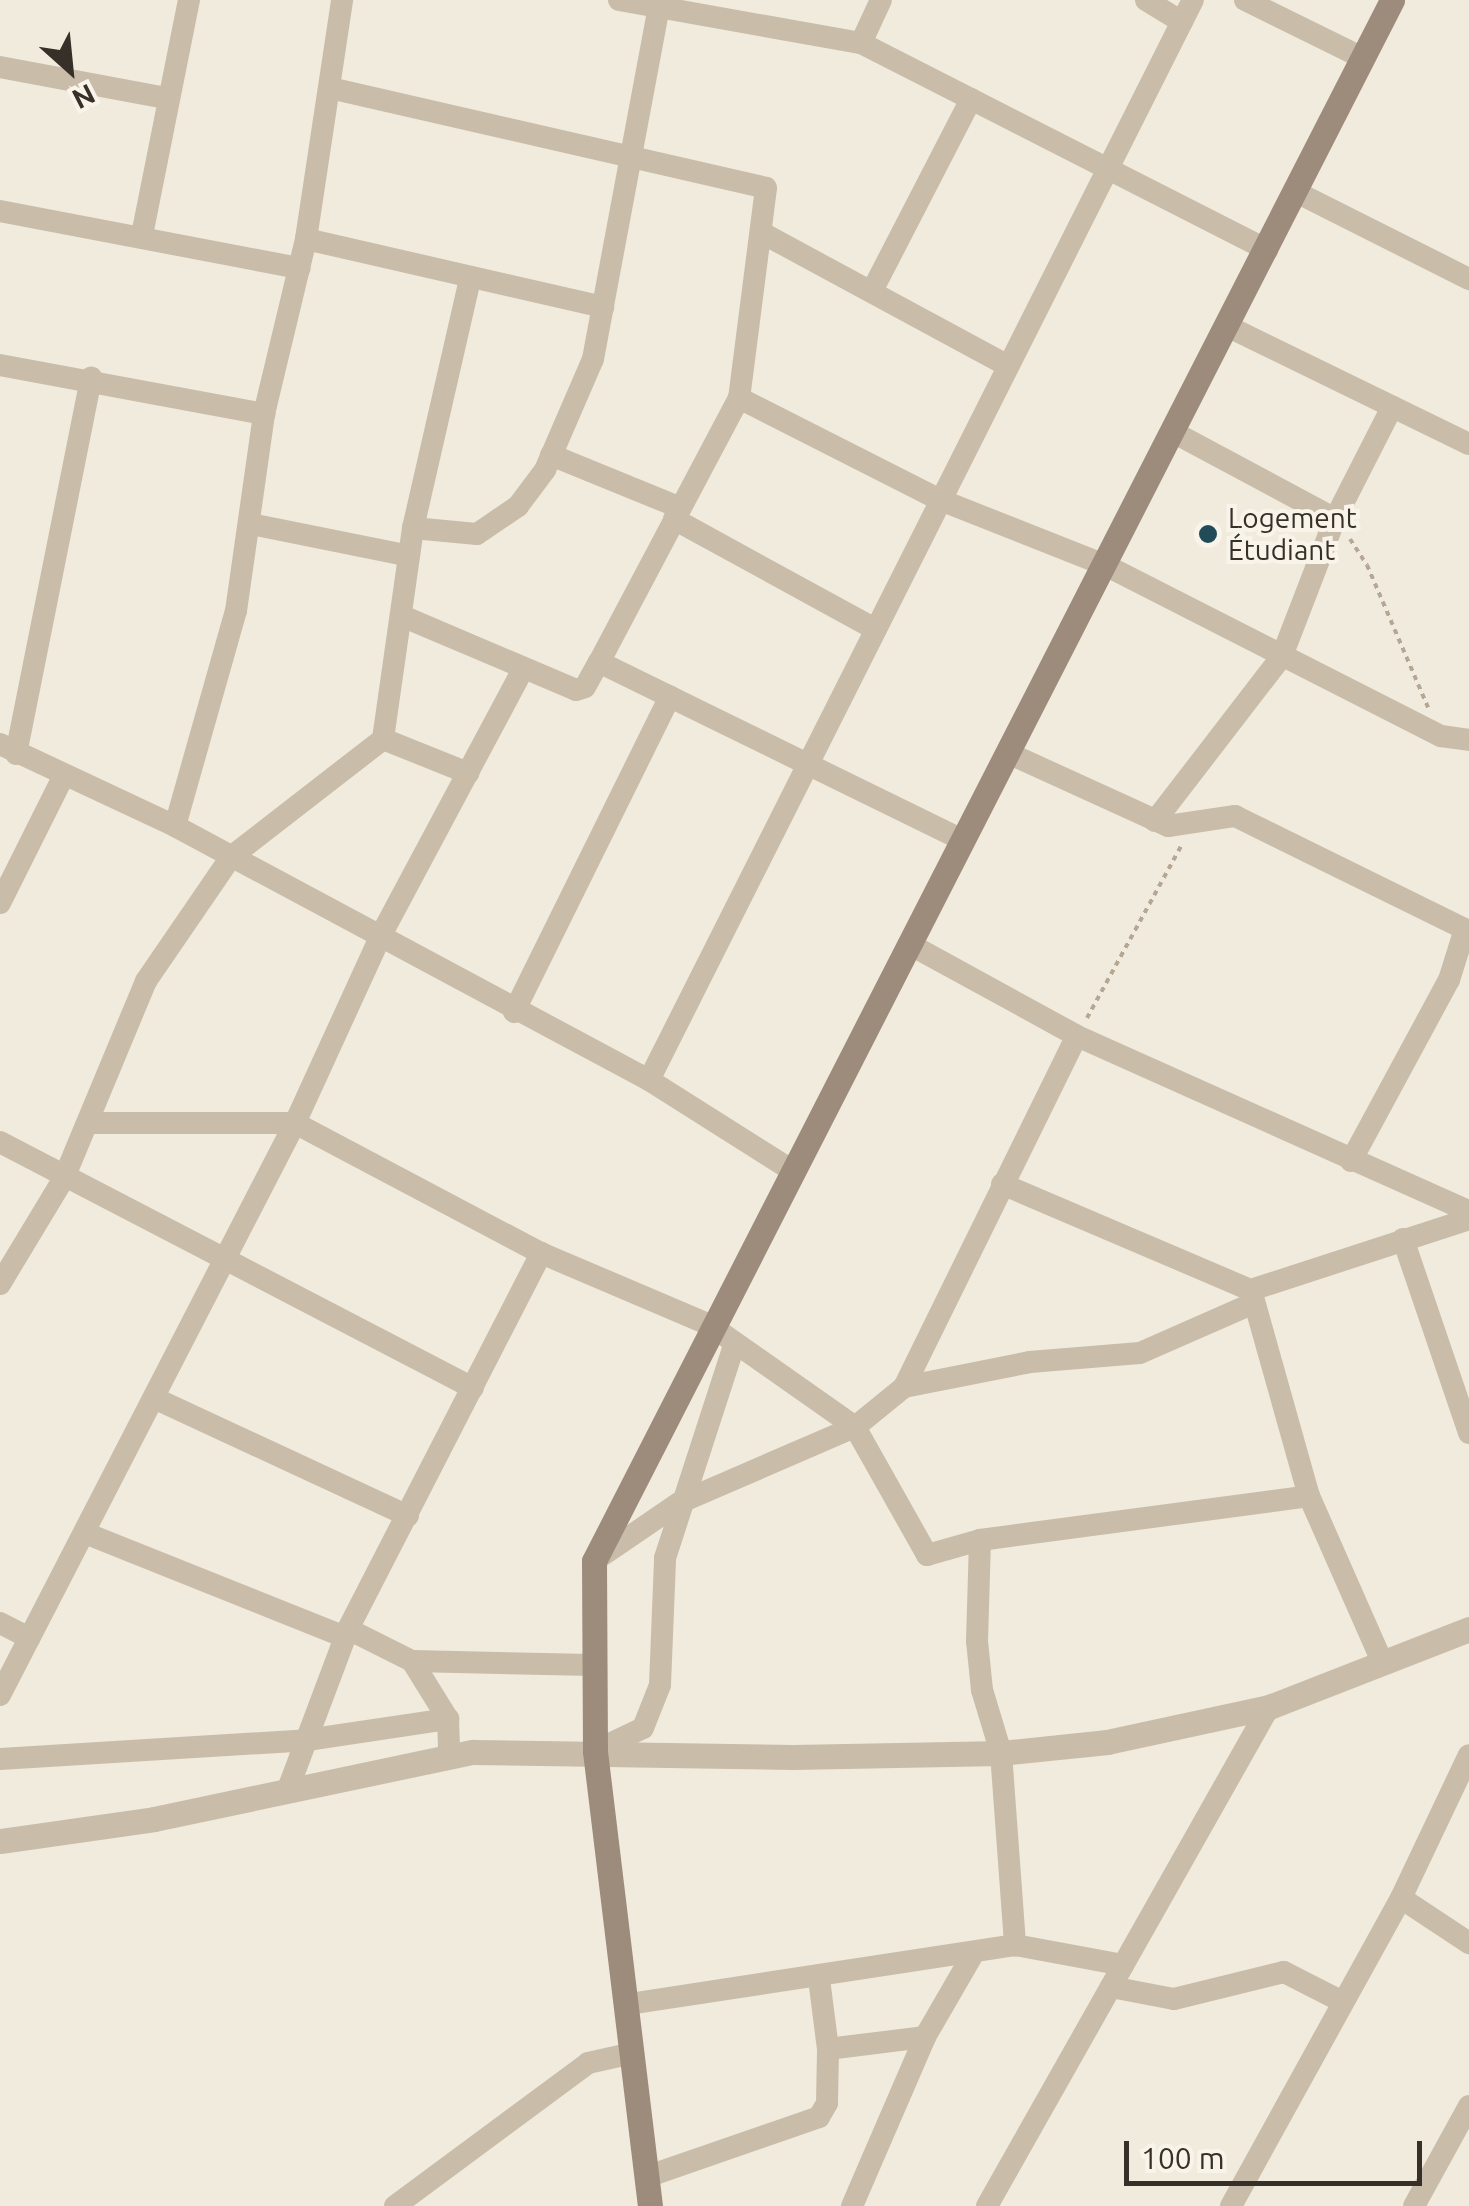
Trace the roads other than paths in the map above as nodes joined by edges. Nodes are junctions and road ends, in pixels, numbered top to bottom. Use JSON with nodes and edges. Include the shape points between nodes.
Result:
{"nodes":[{"id":1,"x":190,"y":0,"type":"edge"},
{"id":2,"x":342,"y":0,"type":"edge"},
{"id":3,"x":619,"y":0,"type":"edge"},
{"id":4,"x":881,"y":0,"type":"edge"},
{"id":5,"x":1146,"y":0,"type":"edge"},
{"id":6,"x":1245,"y":0,"type":"edge"},
{"id":7,"x":1392,"y":0,"type":"edge"},
{"id":8,"x":660,"y":4,"type":"edge"},
{"id":9,"x":1188,"y":11,"type":"edge"},
{"id":10,"x":861,"y":42,"type":"junction"},
{"id":11,"x":1363,"y":58,"type":"junction"},
{"id":12,"x":0,"y":67,"type":"edge"},
{"id":13,"x":330,"y":88,"type":"junction"},
{"id":14,"x":164,"y":98,"type":"junction"},
{"id":15,"x":971,"y":99,"type":"junction"},
{"id":16,"x":630,"y":162,"type":"junction"},
{"id":17,"x":1106,"y":168,"type":"junction"},
{"id":18,"x":1296,"y":192,"type":"junction"},
{"id":19,"x":0,"y":212,"type":"edge"},
{"id":20,"x":142,"y":234,"type":"junction"},
{"id":21,"x":764,"y":234,"type":"junction"},
{"id":22,"x":306,"y":239,"type":"junction"},
{"id":23,"x":1267,"y":250,"type":"junction"},
{"id":24,"x":300,"y":268,"type":"junction"},
{"id":25,"x":1467,"y":273,"type":"edge"},
{"id":26,"x":470,"y":280,"type":"junction"},
{"id":27,"x":872,"y":292,"type":"junction"},
{"id":28,"x":603,"y":307,"type":"junction"},
{"id":29,"x":1229,"y":327,"type":"junction"},
{"id":30,"x":0,"y":365,"type":"edge"},
{"id":31,"x":1006,"y":365,"type":"junction"},
{"id":32,"x":91,"y":378,"type":"junction"},
{"id":33,"x":739,"y":398,"type":"junction"},
{"id":34,"x":1392,"y":407,"type":"junction"},
{"id":35,"x":264,"y":414,"type":"junction"},
{"id":36,"x":1173,"y":432,"type":"junction"},
{"id":37,"x":1469,"y":444,"type":"edge"},
{"id":38,"x":551,"y":455,"type":"junction"},
{"id":39,"x":938,"y":499,"type":"junction"},
{"id":40,"x":677,"y":514,"type":"junction"},
{"id":41,"x":1336,"y":519,"type":"junction"},
{"id":42,"x":251,"y":524,"type":"junction"},
{"id":43,"x":413,"y":528,"type":"junction"},
{"id":44,"x":409,"y":556,"type":"junction"},
{"id":45,"x":1105,"y":565,"type":"junction"},
{"id":46,"x":402,"y":616,"type":"junction"},
{"id":47,"x":872,"y":628,"type":"junction"},
{"id":48,"x":1282,"y":656,"type":"junction"},
{"id":49,"x":599,"y":662,"type":"junction"},
{"id":50,"x":522,"y":672,"type":"junction"},
{"id":51,"x":670,"y":698,"type":"junction"},
{"id":52,"x":383,"y":739,"type":"junction"},
{"id":53,"x":1456,"y":740,"type":"edge"},
{"id":54,"x":8,"y":749,"type":"edge"},
{"id":55,"x":1008,"y":753,"type":"junction"},
{"id":56,"x":802,"y":765,"type":"junction"},
{"id":57,"x":1469,"y":767,"type":"edge"},
{"id":58,"x":468,"y":774,"type":"junction"},
{"id":59,"x":63,"y":777,"type":"junction"},
{"id":60,"x":1155,"y":821,"type":"junction"},
{"id":61,"x":175,"y":826,"type":"junction"},
{"id":62,"x":963,"y":840,"type":"junction"},
{"id":63,"x":230,"y":857,"type":"junction"},
{"id":64,"x":0,"y":903,"type":"edge"},
{"id":65,"x":1467,"y":930,"type":"edge"},
{"id":66,"x":380,"y":937,"type":"junction"},
{"id":67,"x":911,"y":946,"type":"junction"},
{"id":68,"x":1449,"y":980,"type":"junction"},
{"id":69,"x":1469,"y":994,"type":"edge"},
{"id":70,"x":514,"y":1012,"type":"junction"},
{"id":71,"x":1077,"y":1036,"type":"junction"},
{"id":72,"x":649,"y":1080,"type":"junction"},
{"id":73,"x":90,"y":1123,"type":"junction"},
{"id":74,"x":295,"y":1123,"type":"junction"},
{"id":75,"x":0,"y":1142,"type":"edge"},
{"id":76,"x":1351,"y":1161,"type":"junction"},
{"id":77,"x":793,"y":1172,"type":"junction"},
{"id":78,"x":64,"y":1178,"type":"junction"},
{"id":79,"x":1002,"y":1184,"type":"junction"},
{"id":80,"x":1469,"y":1211,"type":"edge"},
{"id":81,"x":1469,"y":1220,"type":"edge"},
{"id":82,"x":1403,"y":1239,"type":"junction"},
{"id":83,"x":541,"y":1253,"type":"junction"},
{"id":84,"x":222,"y":1258,"type":"junction"},
{"id":85,"x":0,"y":1284,"type":"edge"},
{"id":86,"x":1252,"y":1297,"type":"junction"},
{"id":87,"x":710,"y":1325,"type":"junction"},
{"id":88,"x":734,"y":1346,"type":"junction"},
{"id":89,"x":904,"y":1386,"type":"junction"},
{"id":90,"x":473,"y":1388,"type":"junction"},
{"id":91,"x":154,"y":1398,"type":"junction"},
{"id":92,"x":855,"y":1428,"type":"junction"},
{"id":93,"x":1469,"y":1433,"type":"edge"},
{"id":94,"x":1309,"y":1496,"type":"junction"},
{"id":95,"x":679,"y":1503,"type":"junction"},
{"id":96,"x":408,"y":1516,"type":"junction"},
{"id":97,"x":84,"y":1533,"type":"junction"},
{"id":98,"x":980,"y":1540,"type":"junction"},
{"id":99,"x":594,"y":1561,"type":"junction"},
{"id":100,"x":0,"y":1624,"type":"edge"},
{"id":101,"x":1469,"y":1628,"type":"edge"},
{"id":102,"x":346,"y":1633,"type":"junction"},
{"id":103,"x":29,"y":1638,"type":"junction"},
{"id":104,"x":1381,"y":1659,"type":"junction"},
{"id":105,"x":412,"y":1661,"type":"junction"},
{"id":106,"x":592,"y":1665,"type":"junction"},
{"id":107,"x":0,"y":1695,"type":"edge"},
{"id":108,"x":1269,"y":1708,"type":"junction"},
{"id":109,"x":448,"y":1718,"type":"junction"},
{"id":110,"x":306,"y":1740,"type":"junction"},
{"id":111,"x":596,"y":1751,"type":"junction"},
{"id":112,"x":1001,"y":1753,"type":"junction"},
{"id":113,"x":448,"y":1754,"type":"junction"},
{"id":114,"x":1469,"y":1755,"type":"edge"},
{"id":115,"x":0,"y":1758,"type":"edge"},
{"id":116,"x":288,"y":1790,"type":"junction"},
{"id":117,"x":0,"y":1841,"type":"edge"},
{"id":118,"x":1402,"y":1898,"type":"junction"},
{"id":119,"x":1015,"y":1944,"type":"junction"},
{"id":120,"x":1469,"y":1944,"type":"edge"},
{"id":121,"x":974,"y":1952,"type":"junction"},
{"id":122,"x":1123,"y":1965,"type":"junction"},
{"id":123,"x":819,"y":1979,"type":"junction"},
{"id":124,"x":1111,"y":1986,"type":"junction"},
{"id":125,"x":1343,"y":2002,"type":"junction"},
{"id":126,"x":628,"y":2004,"type":"junction"},
{"id":127,"x":925,"y":2037,"type":"junction"},
{"id":128,"x":828,"y":2049,"type":"junction"},
{"id":129,"x":633,"y":2053,"type":"junction"},
{"id":130,"x":1469,"y":2106,"type":"edge"},
{"id":131,"x":1463,"y":2132,"type":"edge"},
{"id":132,"x":646,"y":2176,"type":"junction"},
{"id":133,"x":991,"y":2204,"type":"edge"},
{"id":134,"x":395,"y":2206,"type":"edge"},
{"id":135,"x":650,"y":2206,"type":"edge"},
{"id":136,"x":852,"y":2206,"type":"edge"},
{"id":137,"x":1231,"y":2206,"type":"edge"},
{"id":138,"x":1414,"y":2206,"type":"edge"}],
"edges":[{"from":1,"to":14,"type":"street"},
{"from":2,"to":13,"type":"street"},
{"from":3,"to":8,"type":"street"},
{"from":4,"to":10,"type":"street"},
{"from":5,"to":9,"type":"street"},
{"from":6,"to":11,"type":"street"},
{"from":7,"to":11,"type":"main road"},
{"from":8,"to":10,"type":"street"},
{"from":8,"to":16,"type":"street"},
{"from":9,"to":17,"type":"street"},
{"from":10,"to":15,"type":"street"},
{"from":11,"to":18,"type":"main road"},
{"from":12,"to":14,"type":"street"},
{"from":13,"to":16,"type":"street"},
{"from":13,"to":22,"type":"street"},
{"from":14,"to":20,"type":"street"},
{"from":15,"to":17,"type":"street"},
{"from":15,"to":27,"type":"street"},
{"from":16,"to":21,"type":"street","via":[[762,186]]},
{"from":16,"to":28,"type":"street"},
{"from":17,"to":23,"type":"street"},
{"from":17,"to":31,"type":"street"},
{"from":18,"to":23,"type":"main road"},
{"from":18,"to":25,"type":"street"},
{"from":19,"to":20,"type":"street"},
{"from":20,"to":24,"type":"street"},
{"from":21,"to":27,"type":"street"},
{"from":21,"to":33,"type":"street"},
{"from":22,"to":24,"type":"street"},
{"from":22,"to":26,"type":"street"},
{"from":23,"to":29,"type":"main road"},
{"from":24,"to":35,"type":"street"},
{"from":26,"to":28,"type":"street"},
{"from":26,"to":43,"type":"street"},
{"from":27,"to":31,"type":"street"},
{"from":28,"to":38,"type":"street","via":[[593,359]]},
{"from":29,"to":34,"type":"street"},
{"from":29,"to":36,"type":"main road"},
{"from":30,"to":32,"type":"street"},
{"from":31,"to":39,"type":"street"},
{"from":32,"to":35,"type":"street"},
{"from":32,"to":54,"type":"street"},
{"from":33,"to":39,"type":"street"},
{"from":33,"to":40,"type":"street"},
{"from":34,"to":37,"type":"street"},
{"from":34,"to":41,"type":"street"},
{"from":35,"to":42,"type":"street"},
{"from":36,"to":41,"type":"street"},
{"from":36,"to":45,"type":"main road"},
{"from":38,"to":40,"type":"street"},
{"from":38,"to":43,"type":"street","via":[[496,526],[477,534]]},
{"from":39,"to":45,"type":"street"},
{"from":39,"to":47,"type":"street"},
{"from":40,"to":47,"type":"street"},
{"from":40,"to":49,"type":"street"},
{"from":41,"to":48,"type":"street"},
{"from":42,"to":44,"type":"street"},
{"from":42,"to":61,"type":"street","via":[[217,688]]},
{"from":43,"to":44,"type":"street"},
{"from":44,"to":46,"type":"street"},
{"from":45,"to":48,"type":"street"},
{"from":45,"to":55,"type":"main road"},
{"from":46,"to":50,"type":"street"},
{"from":46,"to":52,"type":"street"},
{"from":47,"to":56,"type":"street"},
{"from":48,"to":53,"type":"street"},
{"from":48,"to":60,"type":"street"},
{"from":49,"to":50,"type":"street","via":[[580,690]]},
{"from":49,"to":51,"type":"street"},
{"from":50,"to":58,"type":"street"},
{"from":51,"to":56,"type":"street"},
{"from":51,"to":70,"type":"street"},
{"from":52,"to":58,"type":"street"},
{"from":52,"to":63,"type":"street"},
{"from":53,"to":57,"type":"street"},
{"from":54,"to":59,"type":"street"},
{"from":55,"to":60,"type":"street"},
{"from":55,"to":62,"type":"main road"},
{"from":56,"to":62,"type":"street"},
{"from":56,"to":72,"type":"street"},
{"from":58,"to":66,"type":"street"},
{"from":59,"to":61,"type":"street"},
{"from":59,"to":64,"type":"street"},
{"from":60,"to":65,"type":"street","via":[[1192,825],[1235,816]]},
{"from":61,"to":63,"type":"street"},
{"from":62,"to":67,"type":"main road"},
{"from":63,"to":66,"type":"street"},
{"from":63,"to":73,"type":"street","via":[[146,981]]},
{"from":65,"to":68,"type":"street"},
{"from":66,"to":70,"type":"street"},
{"from":66,"to":74,"type":"street"},
{"from":67,"to":71,"type":"street"},
{"from":67,"to":77,"type":"main road"},
{"from":68,"to":69,"type":"street"},
{"from":68,"to":76,"type":"street"},
{"from":70,"to":72,"type":"street"},
{"from":71,"to":76,"type":"street"},
{"from":71,"to":79,"type":"street"},
{"from":72,"to":77,"type":"street"},
{"from":73,"to":74,"type":"street"},
{"from":73,"to":78,"type":"street"},
{"from":74,"to":83,"type":"street"},
{"from":74,"to":84,"type":"street"},
{"from":75,"to":78,"type":"street"},
{"from":76,"to":80,"type":"street"},
{"from":77,"to":87,"type":"main road"},
{"from":78,"to":84,"type":"street"},
{"from":78,"to":85,"type":"street"},
{"from":79,"to":86,"type":"street"},
{"from":79,"to":89,"type":"street"},
{"from":81,"to":82,"type":"street"},
{"from":82,"to":86,"type":"street"},
{"from":82,"to":93,"type":"street"},
{"from":83,"to":87,"type":"street"},
{"from":83,"to":90,"type":"street"},
{"from":84,"to":90,"type":"street"},
{"from":84,"to":91,"type":"street"},
{"from":86,"to":89,"type":"street","via":[[1140,1353],[1030,1362]]},
{"from":86,"to":94,"type":"street"},
{"from":87,"to":88,"type":"street"},
{"from":87,"to":99,"type":"main road"},
{"from":88,"to":92,"type":"street"},
{"from":88,"to":95,"type":"street"},
{"from":89,"to":92,"type":"street"},
{"from":90,"to":96,"type":"street"},
{"from":91,"to":96,"type":"street"},
{"from":91,"to":97,"type":"street"},
{"from":92,"to":95,"type":"street"},
{"from":92,"to":98,"type":"street","via":[[927,1554]]},
{"from":94,"to":98,"type":"street"},
{"from":94,"to":104,"type":"street"},
{"from":95,"to":99,"type":"street"},
{"from":95,"to":111,"type":"street","via":[[665,1558],[660,1686],[643,1728]]},
{"from":96,"to":102,"type":"street"},
{"from":97,"to":102,"type":"street"},
{"from":97,"to":103,"type":"street"},
{"from":98,"to":112,"type":"street","via":[[982,1690]]},
{"from":99,"to":106,"type":"main road"},
{"from":100,"to":103,"type":"street"},
{"from":101,"to":104,"type":"street"},
{"from":102,"to":105,"type":"street"},
{"from":102,"to":110,"type":"street"},
{"from":103,"to":107,"type":"street"},
{"from":104,"to":108,"type":"street"},
{"from":105,"to":106,"type":"street"},
{"from":105,"to":109,"type":"street"},
{"from":106,"to":111,"type":"main road"},
{"from":108,"to":112,"type":"street","via":[[1108,1742]]},
{"from":108,"to":122,"type":"street"},
{"from":109,"to":110,"type":"street"},
{"from":109,"to":113,"type":"street"},
{"from":110,"to":115,"type":"street"},
{"from":110,"to":116,"type":"street"},
{"from":111,"to":112,"type":"street","via":[[793,1758]]},
{"from":111,"to":113,"type":"street"},
{"from":111,"to":126,"type":"main road"},
{"from":112,"to":119,"type":"street"},
{"from":113,"to":116,"type":"street"},
{"from":114,"to":118,"type":"street"},
{"from":116,"to":117,"type":"street","via":[[154,1819]]},
{"from":118,"to":120,"type":"street"},
{"from":118,"to":125,"type":"street"},
{"from":119,"to":121,"type":"street"},
{"from":119,"to":122,"type":"street"},
{"from":121,"to":123,"type":"street"},
{"from":121,"to":127,"type":"street"},
{"from":122,"to":124,"type":"street"},
{"from":123,"to":126,"type":"street"},
{"from":123,"to":128,"type":"street"},
{"from":124,"to":125,"type":"street","via":[[1174,1999],[1284,1972]]},
{"from":124,"to":133,"type":"street"},
{"from":125,"to":137,"type":"street"},
{"from":126,"to":129,"type":"main road"},
{"from":127,"to":128,"type":"street"},
{"from":127,"to":136,"type":"street"},
{"from":128,"to":132,"type":"street","via":[[827,2103],[819,2117]]},
{"from":129,"to":132,"type":"main road"},
{"from":129,"to":134,"type":"street","via":[[588,2063]]},
{"from":130,"to":131,"type":"street"},
{"from":131,"to":138,"type":"street"},
{"from":132,"to":135,"type":"main road"}]}
